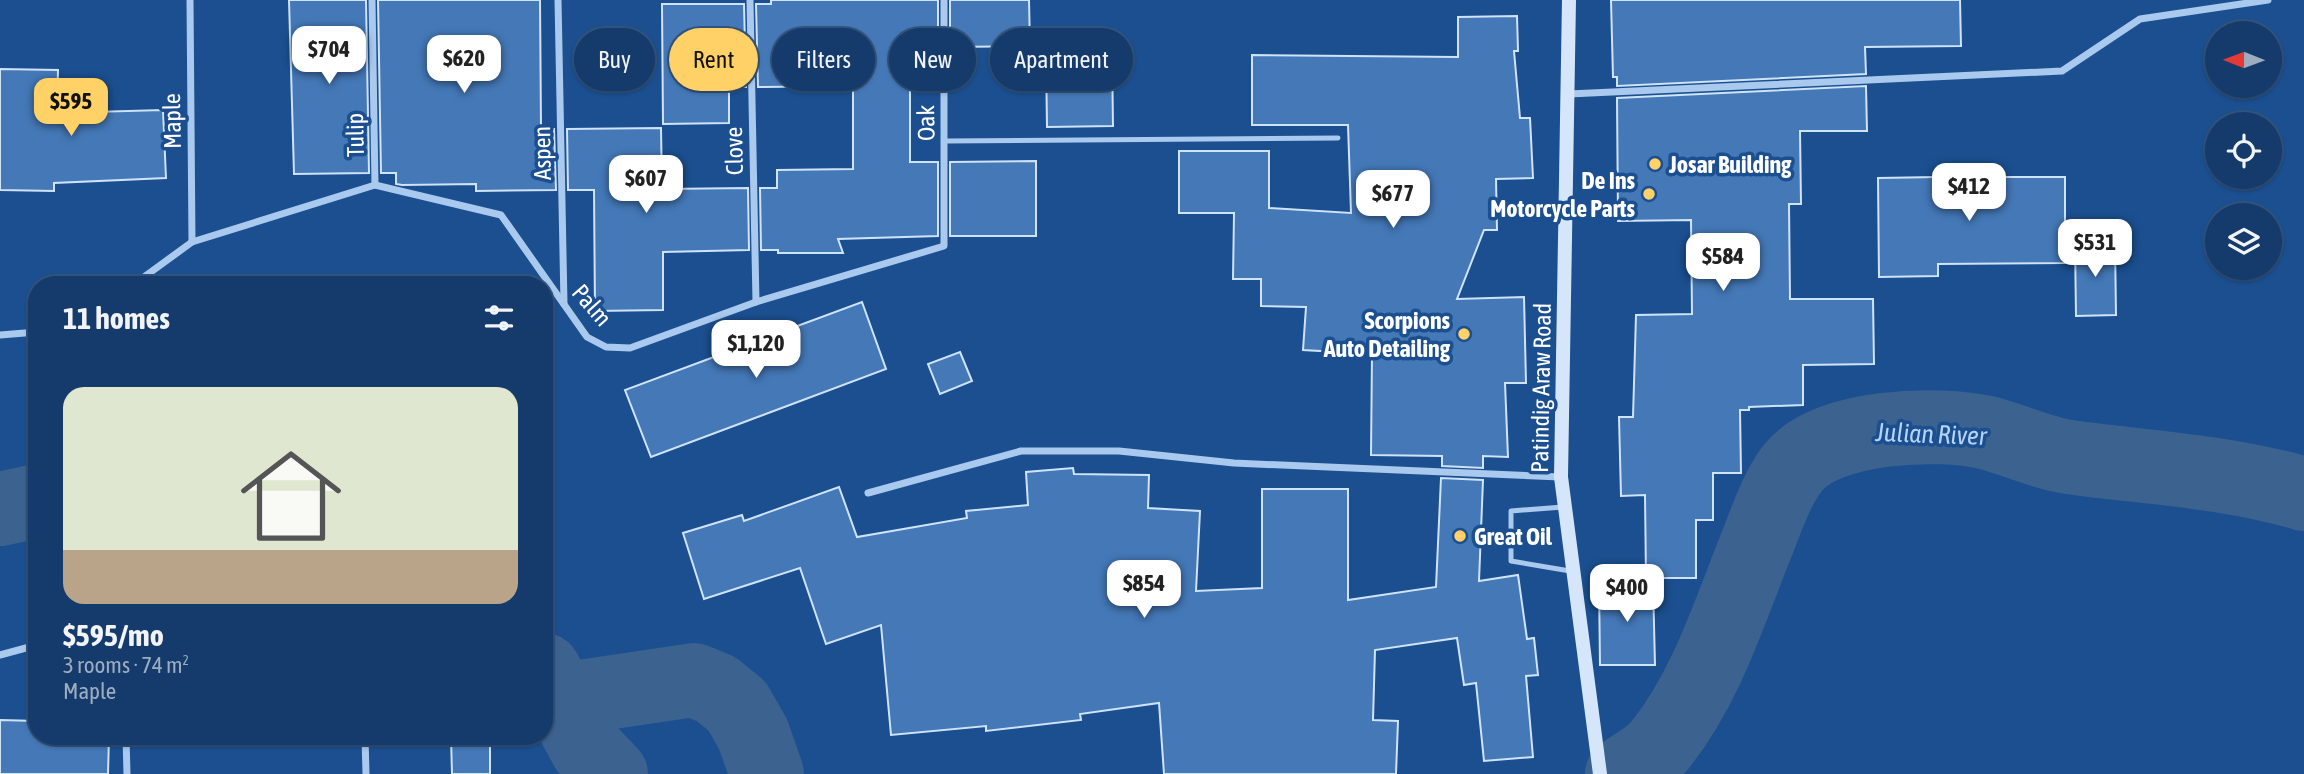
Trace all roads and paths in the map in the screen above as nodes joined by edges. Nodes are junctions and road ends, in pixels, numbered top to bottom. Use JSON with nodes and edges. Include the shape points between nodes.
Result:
{"nodes":[{"id":1,"x":190,"y":0,"type":"edge"},
{"id":2,"x":372,"y":0,"type":"edge"},
{"id":3,"x":558,"y":0,"type":"edge"},
{"id":4,"x":750,"y":0,"type":"edge"},
{"id":5,"x":944,"y":0,"type":"edge"},
{"id":6,"x":1569,"y":0,"type":"edge"},
{"id":7,"x":2268,"y":0,"type":"edge"},
{"id":8,"x":1569,"y":94,"type":"junction"},
{"id":9,"x":1338,"y":138,"type":"dead end"},
{"id":10,"x":946,"y":141,"type":"junction"},
{"id":11,"x":375,"y":186,"type":"junction"},
{"id":12,"x":192,"y":242,"type":"junction"},
{"id":13,"x":944,"y":246,"type":"joint"},
{"id":14,"x":145,"y":276,"type":"edge"},
{"id":15,"x":544,"y":276,"type":"edge"},
{"id":16,"x":553,"y":289,"type":"edge"},
{"id":17,"x":756,"y":302,"type":"junction"},
{"id":18,"x":564,"y":305,"type":"junction"},
{"id":19,"x":28,"y":333,"type":"edge"},
{"id":20,"x":0,"y":335,"type":"edge"},
{"id":21,"x":1561,"y":477,"type":"junction"},
{"id":22,"x":868,"y":493,"type":"dead end"},
{"id":23,"x":1565,"y":507,"type":"junction"},
{"id":24,"x":1573,"y":571,"type":"junction"},
{"id":25,"x":28,"y":648,"type":"edge"},
{"id":26,"x":0,"y":656,"type":"edge"},
{"id":27,"x":127,"y":745,"type":"edge"},
{"id":28,"x":365,"y":745,"type":"edge"},
{"id":29,"x":127,"y":774,"type":"edge"},
{"id":30,"x":366,"y":774,"type":"edge"},
{"id":31,"x":1600,"y":774,"type":"edge"}],
"edges":[{"from":1,"to":12,"type":"street","name":"Maple"},
{"from":2,"to":11,"type":"street","name":"Tulip"},
{"from":3,"to":18,"type":"street","name":"Aspen"},
{"from":4,"to":17,"type":"street","name":"Clove"},
{"from":5,"to":10,"type":"street","name":"Oak"},
{"from":6,"to":8,"type":"main road","name":"Patindig Araw Road"},
{"from":7,"to":8,"type":"street","via":[[2140,19],[2062,71]]},
{"from":8,"to":21,"type":"main road","name":"Patindig Araw Road"},
{"from":9,"to":10,"type":"lane"},
{"from":10,"to":13,"type":"street","name":"Oak"},
{"from":11,"to":12,"type":"street","name":"Palm"},
{"from":11,"to":15,"type":"street","name":"Palm","via":[[502,215]]},
{"from":12,"to":14,"type":"street","name":"Palm"},
{"from":13,"to":17,"type":"street","name":"Palm"},
{"from":16,"to":18,"type":"street","name":"Palm"},
{"from":17,"to":18,"type":"street","name":"Palm","via":[[630,348],[606,347],[587,337]]},
{"from":19,"to":20,"type":"street"},
{"from":21,"to":22,"type":"street","via":[[1234,463],[1119,451],[1021,451]]},
{"from":21,"to":23,"type":"main road","name":"Patindig Araw Road"},
{"from":23,"to":24,"type":"main road","name":"Patindig Araw Road"},
{"from":23,"to":24,"type":"lane","via":[[1511,511],[1511,561]]},
{"from":24,"to":31,"type":"main road","name":"Patindig Araw Road"},
{"from":25,"to":26,"type":"street"},
{"from":27,"to":29,"type":"street"},
{"from":28,"to":30,"type":"street"}]}
